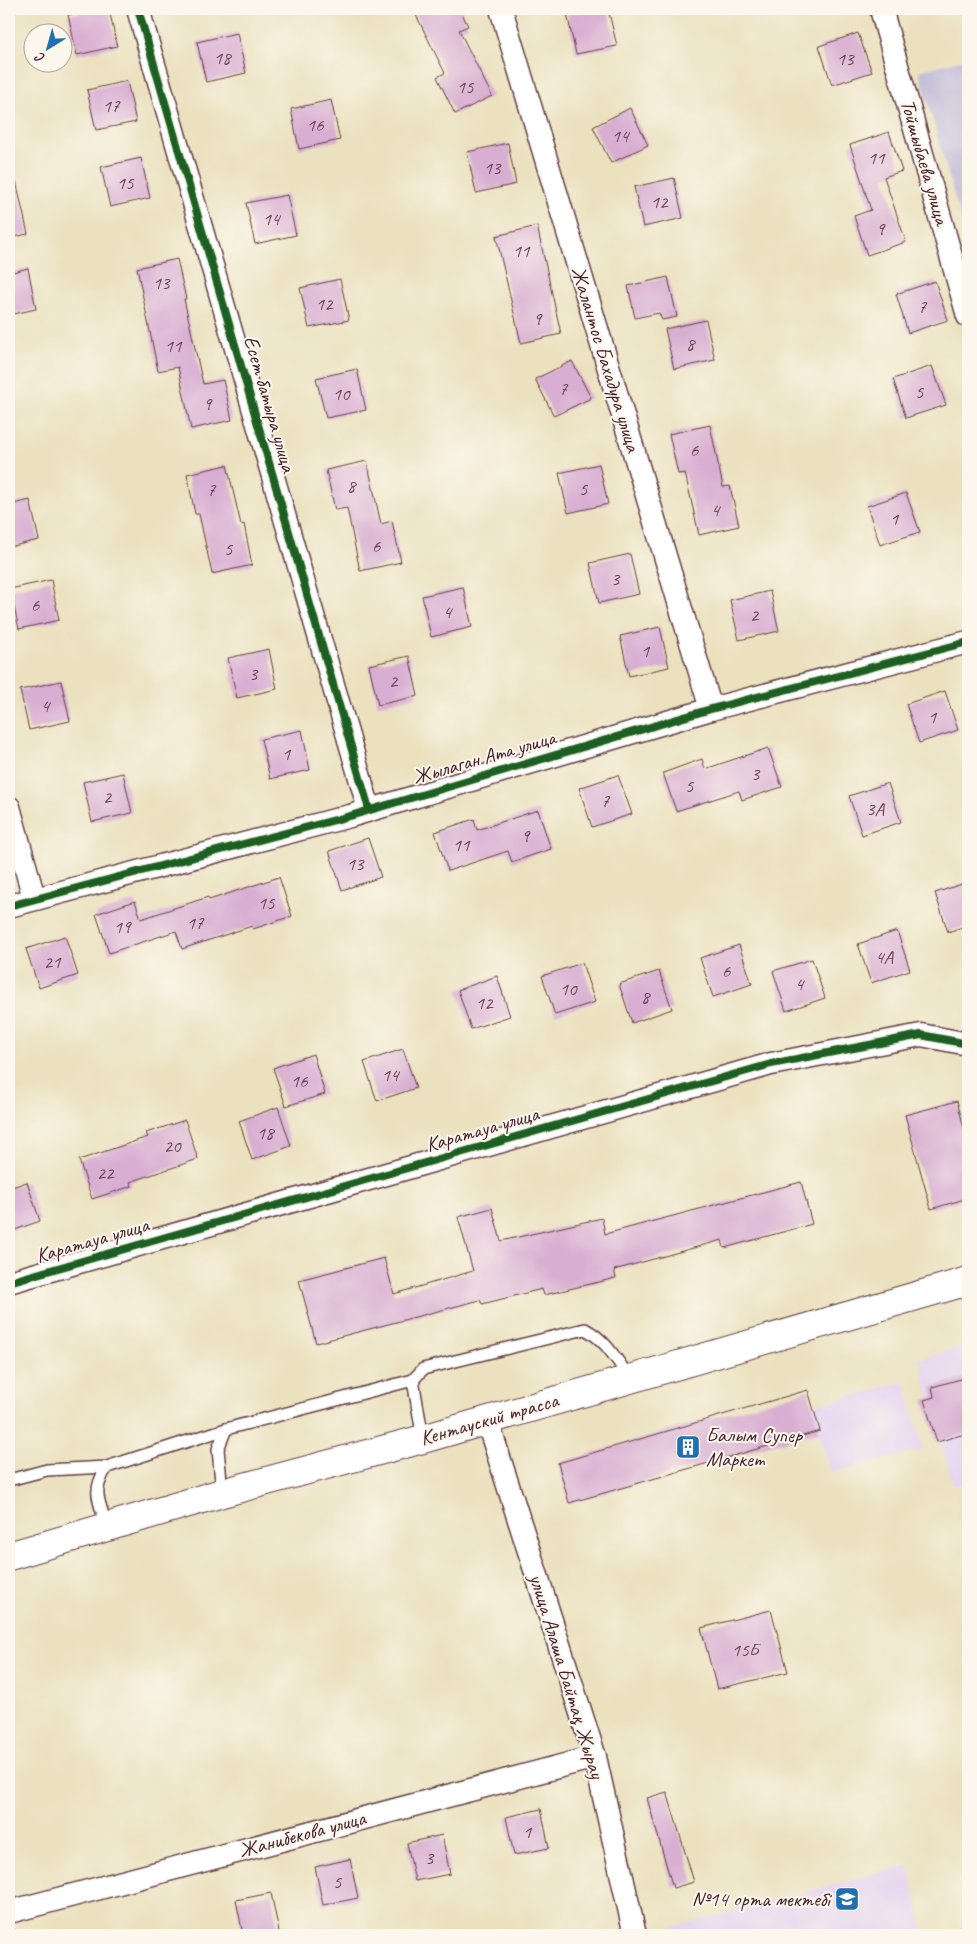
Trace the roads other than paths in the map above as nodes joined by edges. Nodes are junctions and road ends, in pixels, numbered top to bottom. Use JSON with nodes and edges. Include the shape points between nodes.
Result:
{"nodes":[{"id":1,"x":138,"y":9,"type":"edge"},
{"id":2,"x":501,"y":9,"type":"edge"},
{"id":3,"x":881,"y":9,"type":"edge"},
{"id":4,"x":968,"y":316,"type":"edge"},
{"id":5,"x":968,"y":642,"type":"edge"},
{"id":6,"x":711,"y":709,"type":"junction"},
{"id":7,"x":9,"y":807,"type":"edge"},
{"id":8,"x":369,"y":809,"type":"junction"},
{"id":9,"x":34,"y":898,"type":"junction"},
{"id":10,"x":9,"y":906,"type":"edge"},
{"id":11,"x":968,"y":1044,"type":"edge"},
{"id":12,"x":968,"y":1281,"type":"edge"},
{"id":13,"x":9,"y":1282,"type":"edge"},
{"id":14,"x":629,"y":1378,"type":"junction"},
{"id":15,"x":414,"y":1380,"type":"junction"},
{"id":16,"x":486,"y":1420,"type":"junction"},
{"id":17,"x":226,"y":1428,"type":"junction"},
{"id":18,"x":422,"y":1438,"type":"junction"},
{"id":19,"x":107,"y":1467,"type":"junction"},
{"id":20,"x":9,"y":1480,"type":"edge"},
{"id":21,"x":222,"y":1493,"type":"junction"},
{"id":22,"x":107,"y":1527,"type":"junction"},
{"id":23,"x":9,"y":1556,"type":"edge"},
{"id":24,"x":595,"y":1757,"type":"junction"},
{"id":25,"x":9,"y":1912,"type":"edge"},
{"id":26,"x":635,"y":1935,"type":"edge"}],
"edges":[{"from":1,"to":8,"type":"street","name":"Есет батыра улица"},
{"from":2,"to":6,"type":"street","name":"Жалантос Бахадура улица"},
{"from":3,"to":4,"type":"street","name":"Тойшыбаева улица"},
{"from":5,"to":6,"type":"street","name":"Жылаган Ата улица"},
{"from":6,"to":8,"type":"street","name":"Жылаган Ата улица"},
{"from":7,"to":9,"type":"street"},
{"from":8,"to":9,"type":"street","name":"Жылаган Ата улица"},
{"from":9,"to":10,"type":"street","name":"Жылаган Ата улица"},
{"from":11,"to":13,"type":"street","name":"Каратауа улица","via":[[921,1035],[771,1064]]},
{"from":12,"to":14,"type":"main road","name":"Кентауский трасса"},
{"from":14,"to":15,"type":"lane","via":[[607,1345],[585,1329],[423,1369]]},
{"from":14,"to":16,"type":"main road","name":"Кентауский трасса"},
{"from":15,"to":17,"type":"lane"},
{"from":15,"to":18,"type":"lane"},
{"from":16,"to":18,"type":"main road","name":"Кентауский трасса"},
{"from":16,"to":24,"type":"street","name":"улица Алаша Байтақ Жырау"},
{"from":17,"to":19,"type":"lane"},
{"from":17,"to":21,"type":"lane","via":[[218,1449]]},
{"from":18,"to":21,"type":"main road","name":"Кентауский трасса"},
{"from":19,"to":20,"type":"lane","via":[[47,1470]]},
{"from":19,"to":22,"type":"lane","via":[[98,1480],[96,1492]]},
{"from":21,"to":22,"type":"main road","name":"Кентауский трасса"},
{"from":22,"to":23,"type":"main road","name":"Кентауский трасса"},
{"from":24,"to":25,"type":"street","name":"Жанибекова улица"},
{"from":24,"to":26,"type":"street","name":"улица Алаша Байтақ Жырау"}]}
